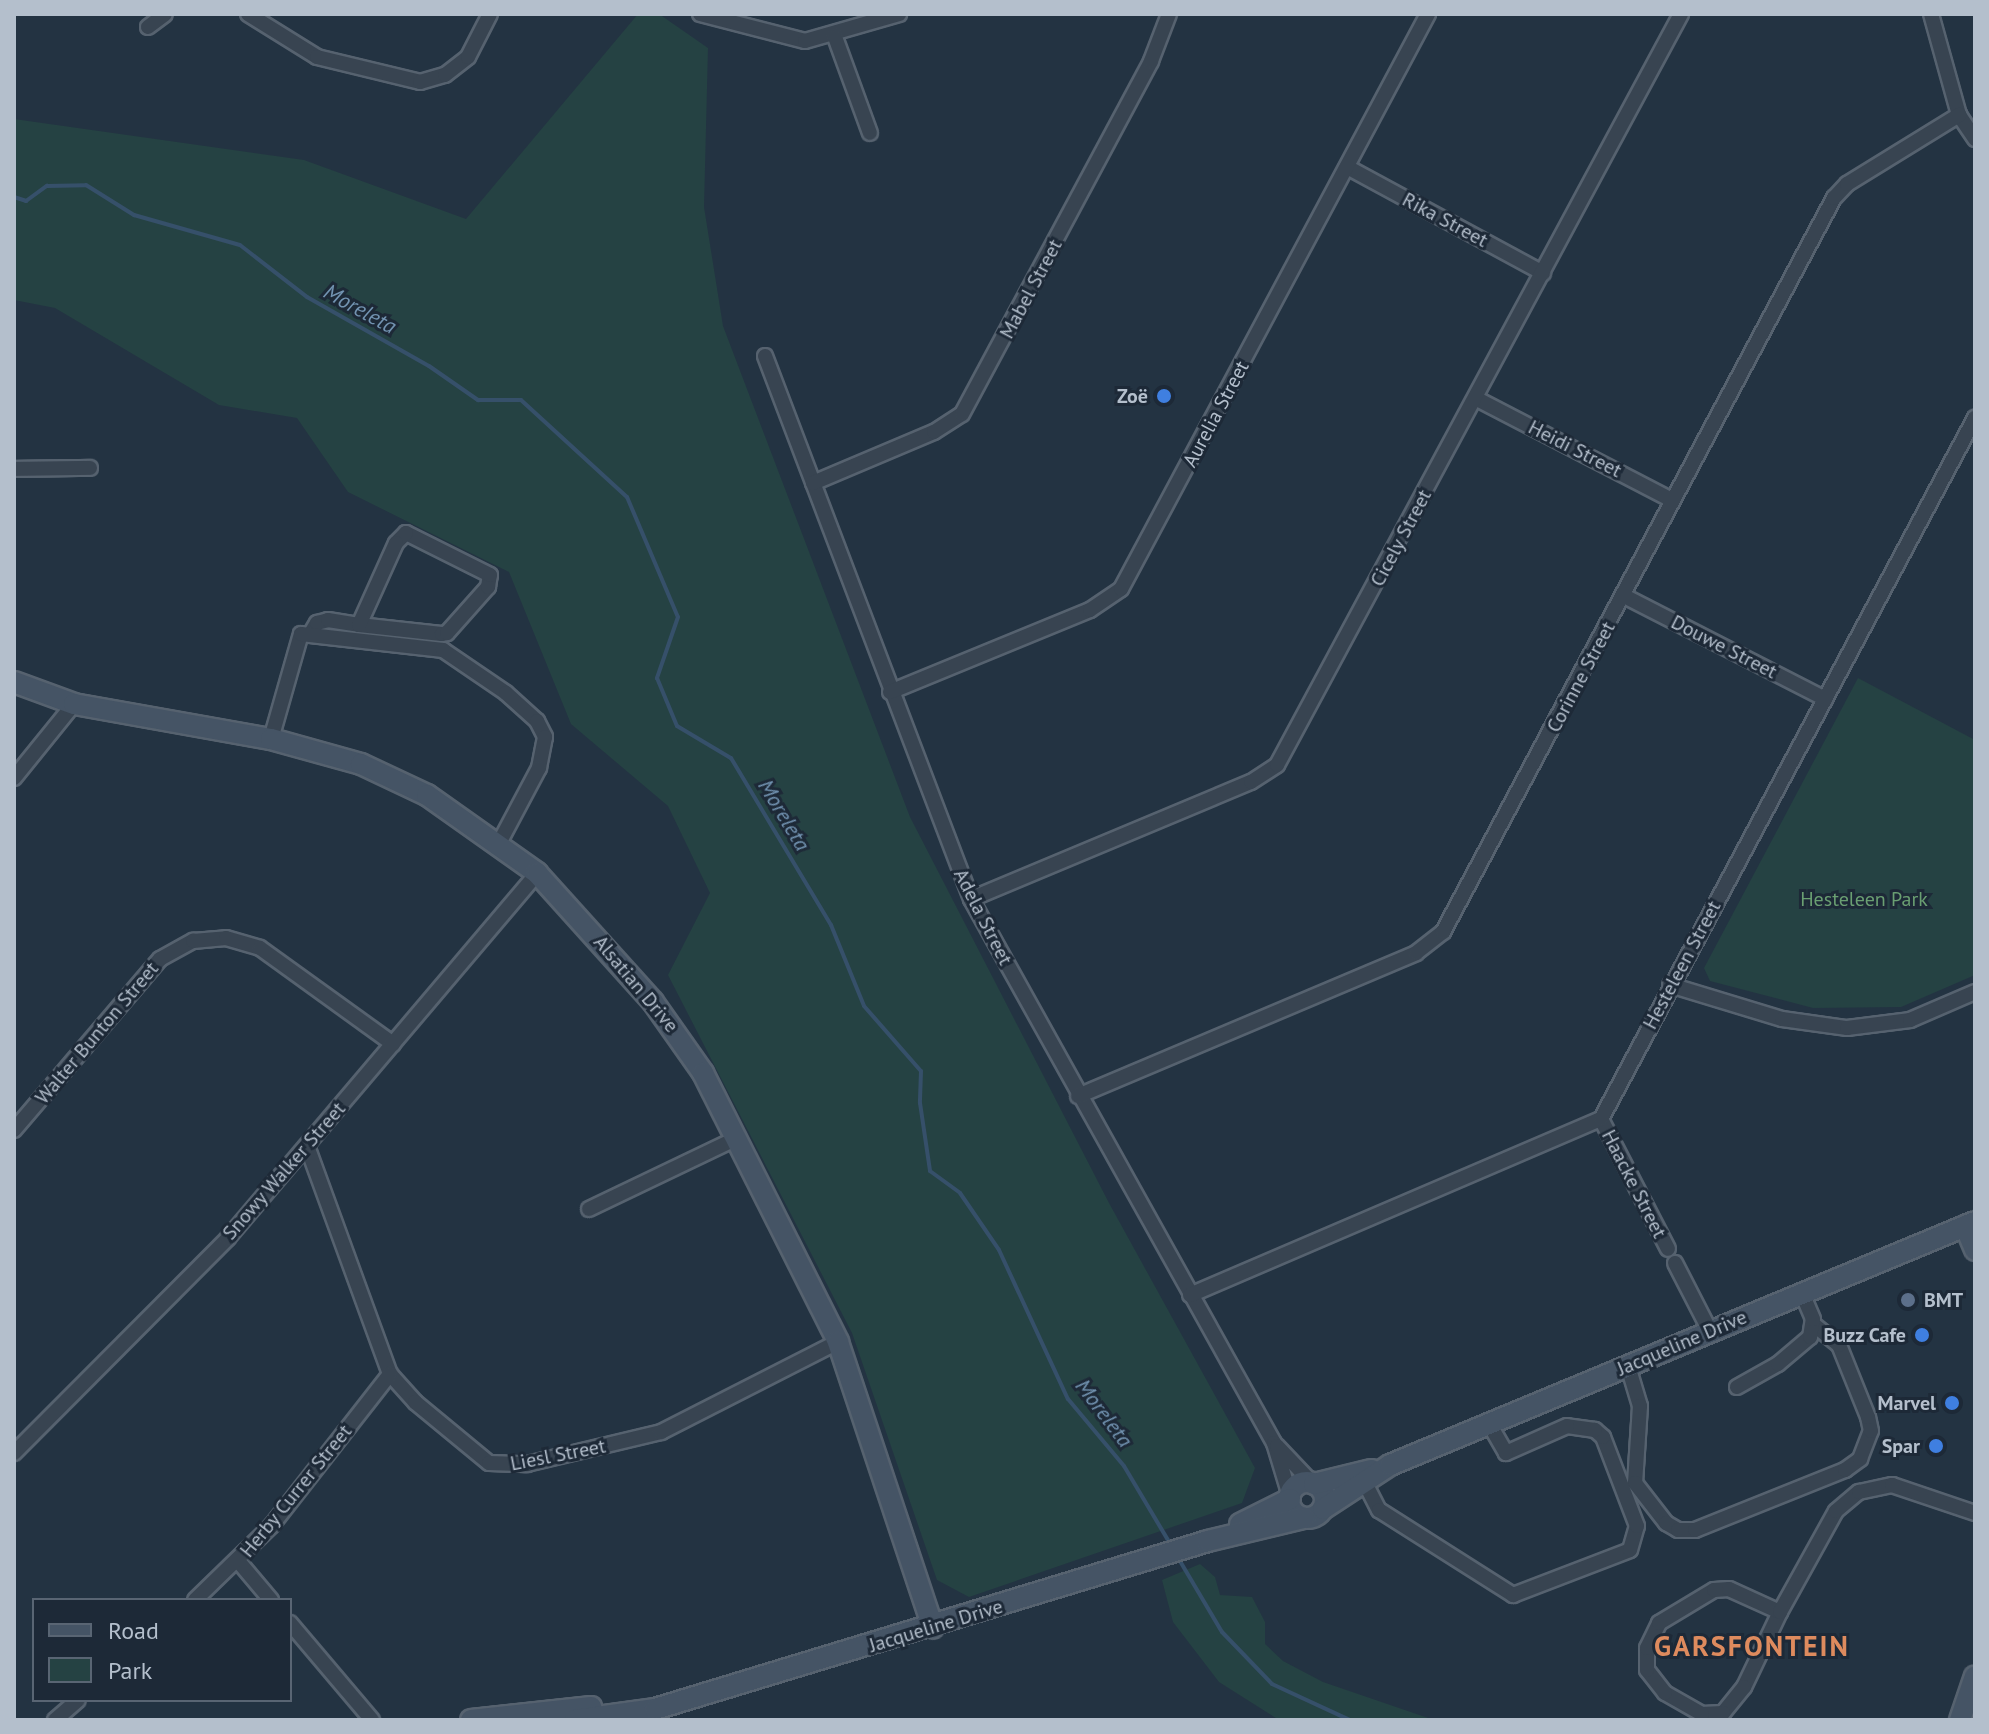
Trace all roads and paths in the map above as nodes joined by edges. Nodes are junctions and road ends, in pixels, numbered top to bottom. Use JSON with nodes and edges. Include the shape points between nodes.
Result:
{"nodes":[{"id":1,"x":165,"y":14,"type":"edge"},
{"id":2,"x":248,"y":14,"type":"edge"},
{"id":3,"x":490,"y":14,"type":"edge"},
{"id":4,"x":700,"y":14,"type":"edge"},
{"id":5,"x":899,"y":14,"type":"edge"},
{"id":6,"x":1169,"y":14,"type":"edge"},
{"id":7,"x":1428,"y":14,"type":"edge"},
{"id":8,"x":1681,"y":14,"type":"edge"},
{"id":9,"x":1931,"y":14,"type":"edge"},
{"id":10,"x":148,"y":27,"type":"dead end"},
{"id":11,"x":835,"y":37,"type":"junction"},
{"id":12,"x":1959,"y":115,"type":"junction"},
{"id":13,"x":870,"y":133,"type":"dead end"},
{"id":14,"x":1975,"y":139,"type":"edge"},
{"id":15,"x":1347,"y":167,"type":"junction"},
{"id":16,"x":1543,"y":273,"type":"junction"},
{"id":17,"x":765,"y":356,"type":"dead end"},
{"id":18,"x":1477,"y":399,"type":"junction"},
{"id":19,"x":1975,"y":418,"type":"edge"},
{"id":20,"x":90,"y":468,"type":"dead end"},
{"id":21,"x":14,"y":469,"type":"edge"},
{"id":22,"x":813,"y":483,"type":"junction"},
{"id":23,"x":1672,"y":500,"type":"junction"},
{"id":24,"x":1624,"y":596,"type":"junction"},
{"id":25,"x":359,"y":625,"type":"junction"},
{"id":26,"x":304,"y":635,"type":"junction"},
{"id":27,"x":14,"y":682,"type":"edge"},
{"id":28,"x":890,"y":692,"type":"junction"},
{"id":29,"x":1825,"y":699,"type":"junction"},
{"id":30,"x":74,"y":704,"type":"junction"},
{"id":31,"x":271,"y":739,"type":"junction"},
{"id":32,"x":14,"y":778,"type":"edge"},
{"id":33,"x":498,"y":845,"type":"junction"},
{"id":34,"x":537,"y":873,"type":"junction"},
{"id":35,"x":971,"y":899,"type":"junction"},
{"id":36,"x":1670,"y":985,"type":"junction"},
{"id":37,"x":1975,"y":992,"type":"edge"},
{"id":38,"x":393,"y":1044,"type":"junction"},
{"id":39,"x":1078,"y":1096,"type":"junction"},
{"id":40,"x":1601,"y":1119,"type":"junction"},
{"id":41,"x":14,"y":1130,"type":"edge"},
{"id":42,"x":735,"y":1139,"type":"junction"},
{"id":43,"x":307,"y":1146,"type":"junction"},
{"id":44,"x":589,"y":1209,"type":"dead end"},
{"id":45,"x":1970,"y":1224,"type":"edge"},
{"id":46,"x":1975,"y":1250,"type":"edge"},
{"id":47,"x":1802,"y":1293,"type":"junction"},
{"id":48,"x":1190,"y":1295,"type":"junction"},
{"id":49,"x":1814,"y":1325,"type":"junction"},
{"id":50,"x":1710,"y":1331,"type":"junction"},
{"id":51,"x":838,"y":1342,"type":"junction"},
{"id":52,"x":1628,"y":1366,"type":"junction"},
{"id":53,"x":390,"y":1374,"type":"junction"},
{"id":54,"x":1737,"y":1387,"type":"dead end"},
{"id":55,"x":1489,"y":1424,"type":"junction"},
{"id":56,"x":1274,"y":1443,"type":"junction"},
{"id":57,"x":14,"y":1453,"type":"edge"},
{"id":58,"x":1390,"y":1465,"type":"junction"},
{"id":59,"x":1364,"y":1481,"type":"junction"},
{"id":60,"x":1313,"y":1484,"type":"junction"},
{"id":61,"x":1290,"y":1497,"type":"junction"},
{"id":62,"x":1323,"y":1509,"type":"junction"},
{"id":63,"x":1975,"y":1513,"type":"edge"},
{"id":64,"x":1304,"y":1518,"type":"junction"},
{"id":65,"x":1199,"y":1544,"type":"junction"},
{"id":66,"x":239,"y":1562,"type":"junction"},
{"id":67,"x":197,"y":1598,"type":"edge"},
{"id":68,"x":269,"y":1598,"type":"edge"},
{"id":69,"x":1780,"y":1612,"type":"junction"},
{"id":70,"x":292,"y":1625,"type":"edge"},
{"id":71,"x":933,"y":1628,"type":"junction"},
{"id":72,"x":1975,"y":1676,"type":"edge"},
{"id":73,"x":76,"y":1702,"type":"edge"},
{"id":74,"x":662,"y":1712,"type":"edge"},
{"id":75,"x":55,"y":1720,"type":"edge"},
{"id":76,"x":372,"y":1720,"type":"edge"},
{"id":77,"x":471,"y":1720,"type":"edge"},
{"id":78,"x":575,"y":1720,"type":"edge"},
{"id":79,"x":1960,"y":1720,"type":"edge"}],
"edges":[{"from":1,"to":10,"type":"street"},
{"from":2,"to":3,"type":"street","via":[[317,57],[420,82],[445,75],[468,57]]},
{"from":4,"to":11,"type":"street","via":[[797,41]]},
{"from":5,"to":11,"type":"street"},
{"from":6,"to":22,"type":"street","name":"Mabel Street","via":[[1151,61],[962,414],[934,432]]},
{"from":7,"to":15,"type":"street","name":"Aurelia Street"},
{"from":8,"to":16,"type":"street","name":"Cicely Street"},
{"from":9,"to":12,"type":"street"},
{"from":11,"to":13,"type":"street"},
{"from":12,"to":14,"type":"street"},
{"from":12,"to":23,"type":"street","name":"Corinne Street","via":[[1847,184],[1834,198]]},
{"from":15,"to":16,"type":"street","name":"Rika Street"},
{"from":15,"to":28,"type":"street","name":"Aurelia Street","via":[[1121,589],[1090,610]]},
{"from":16,"to":18,"type":"street","name":"Cicely Street"},
{"from":17,"to":22,"type":"street","name":"Adela Street"},
{"from":18,"to":23,"type":"street","name":"Heidi Street"},
{"from":18,"to":35,"type":"street","name":"Cicely Street","via":[[1277,765],[1251,782]]},
{"from":19,"to":29,"type":"street","name":"Hesteleen Street"},
{"from":20,"to":21,"type":"street"},
{"from":22,"to":28,"type":"street","name":"Adela Street"},
{"from":23,"to":24,"type":"street","name":"Corinne Street"},
{"from":24,"to":29,"type":"street","name":"Douwe Street"},
{"from":24,"to":39,"type":"street","name":"Corinne Street","via":[[1433,943]]},
{"from":25,"to":25,"type":"street","via":[[396,543],[406,533],[490,575],[492,581],[447,633]]},
{"from":25,"to":26,"type":"street","via":[[328,620]]},
{"from":26,"to":31,"type":"street"},
{"from":26,"to":33,"type":"street","via":[[443,650],[537,721],[545,737],[543,758]]},
{"from":27,"to":30,"type":"street","name":"Alsatian Drive"},
{"from":28,"to":35,"type":"street","name":"Adela Street"},
{"from":29,"to":36,"type":"street","name":"Hesteleen Street"},
{"from":30,"to":31,"type":"street","name":"Alsatian Drive"},
{"from":30,"to":32,"type":"street"},
{"from":31,"to":33,"type":"street","name":"Alsatian Drive","via":[[326,752],[397,779]]},
{"from":33,"to":34,"type":"street","name":"Alsatian Drive"},
{"from":34,"to":38,"type":"street","name":"Snowy Walker Street"},
{"from":34,"to":42,"type":"street","name":"Alsatian Drive","via":[[677,1032]]},
{"from":35,"to":39,"type":"street","name":"Adela Street"},
{"from":36,"to":37,"type":"street","via":[[1782,1019],[1847,1028],[1910,1020]]},
{"from":36,"to":40,"type":"street","name":"Hesteleen Street"},
{"from":38,"to":41,"type":"street","name":"Walter Bunton Street","via":[[260,948],[226,938],[193,941],[160,959]]},
{"from":38,"to":43,"type":"street","name":"Snowy Walker Street"},
{"from":39,"to":48,"type":"street","name":"Adela Street"},
{"from":40,"to":48,"type":"street"},
{"from":40,"to":50,"type":"street","name":"Haacke Street"},
{"from":42,"to":44,"type":"street"},
{"from":42,"to":51,"type":"street","name":"Alsatian Drive"},
{"from":43,"to":53,"type":"street","name":"Liesl Street"},
{"from":43,"to":57,"type":"street","name":"Snowy Walker Street","via":[[228,1238]]},
{"from":45,"to":46,"type":"street"},
{"from":45,"to":47,"type":"street","name":"Jacqueline Drive"},
{"from":47,"to":49,"type":"street"},
{"from":47,"to":50,"type":"street","name":"Jacqueline Drive"},
{"from":48,"to":56,"type":"street","name":"Adela Street"},
{"from":49,"to":52,"type":"street","via":[[1839,1345],[1868,1417],[1871,1431],[1860,1459],[1845,1470],[1695,1530],[1666,1523],[1635,1483],[1640,1406]]},
{"from":49,"to":54,"type":"street","via":[[1810,1337],[1787,1357]]},
{"from":50,"to":52,"type":"street","name":"Jacqueline Drive"},
{"from":51,"to":53,"type":"street","name":"Liesl Street","via":[[661,1432],[508,1466],[474,1454]]},
{"from":51,"to":71,"type":"street","name":"Alsatian Drive"},
{"from":52,"to":55,"type":"street","name":"Jacqueline Drive"},
{"from":53,"to":66,"type":"street","name":"Herby Currer Street"},
{"from":55,"to":58,"type":"street","name":"Jacqueline Drive"},
{"from":55,"to":59,"type":"street","via":[[1506,1453],[1567,1426],[1595,1430],[1603,1437],[1637,1526],[1630,1550],[1513,1595],[1387,1516]]},
{"from":56,"to":60,"type":"street","name":"Adela Street"},
{"from":56,"to":61,"type":"street","name":"Adela Street"},
{"from":58,"to":59,"type":"street","name":"Jacqueline Drive"},
{"from":58,"to":60,"type":"street","name":"Jacqueline Drive"},
{"from":59,"to":62,"type":"street","name":"Jacqueline Drive"},
{"from":60,"to":61,"type":"street","via":[[1296,1487]]},
{"from":60,"to":62,"type":"street","via":[[1323,1492]]},
{"from":61,"to":64,"type":"street","via":[[1291,1509]]},
{"from":61,"to":65,"type":"street","name":"Jacqueline Drive"},
{"from":62,"to":64,"type":"street"},
{"from":63,"to":69,"type":"street","via":[[1892,1485],[1859,1492],[1836,1511]]},
{"from":64,"to":65,"type":"street","name":"Jacqueline Drive"},
{"from":65,"to":71,"type":"street","name":"Jacqueline Drive"},
{"from":66,"to":67,"type":"street","name":"Herby Currer Street"},
{"from":66,"to":68,"type":"street"},
{"from":69,"to":69,"type":"street","via":[[1729,1589],[1714,1590],[1659,1623],[1647,1648],[1647,1670],[1665,1693],[1702,1714],[1723,1713],[1744,1687]]},
{"from":70,"to":76,"type":"street"},
{"from":71,"to":74,"type":"street","name":"Jacqueline Drive"},
{"from":72,"to":79,"type":"street"},
{"from":73,"to":75,"type":"street"},
{"from":74,"to":77,"type":"street","name":"Jacqueline Drive","via":[[648,1701]]},
{"from":74,"to":78,"type":"street","name":"Jacqueline Drive"}]}
